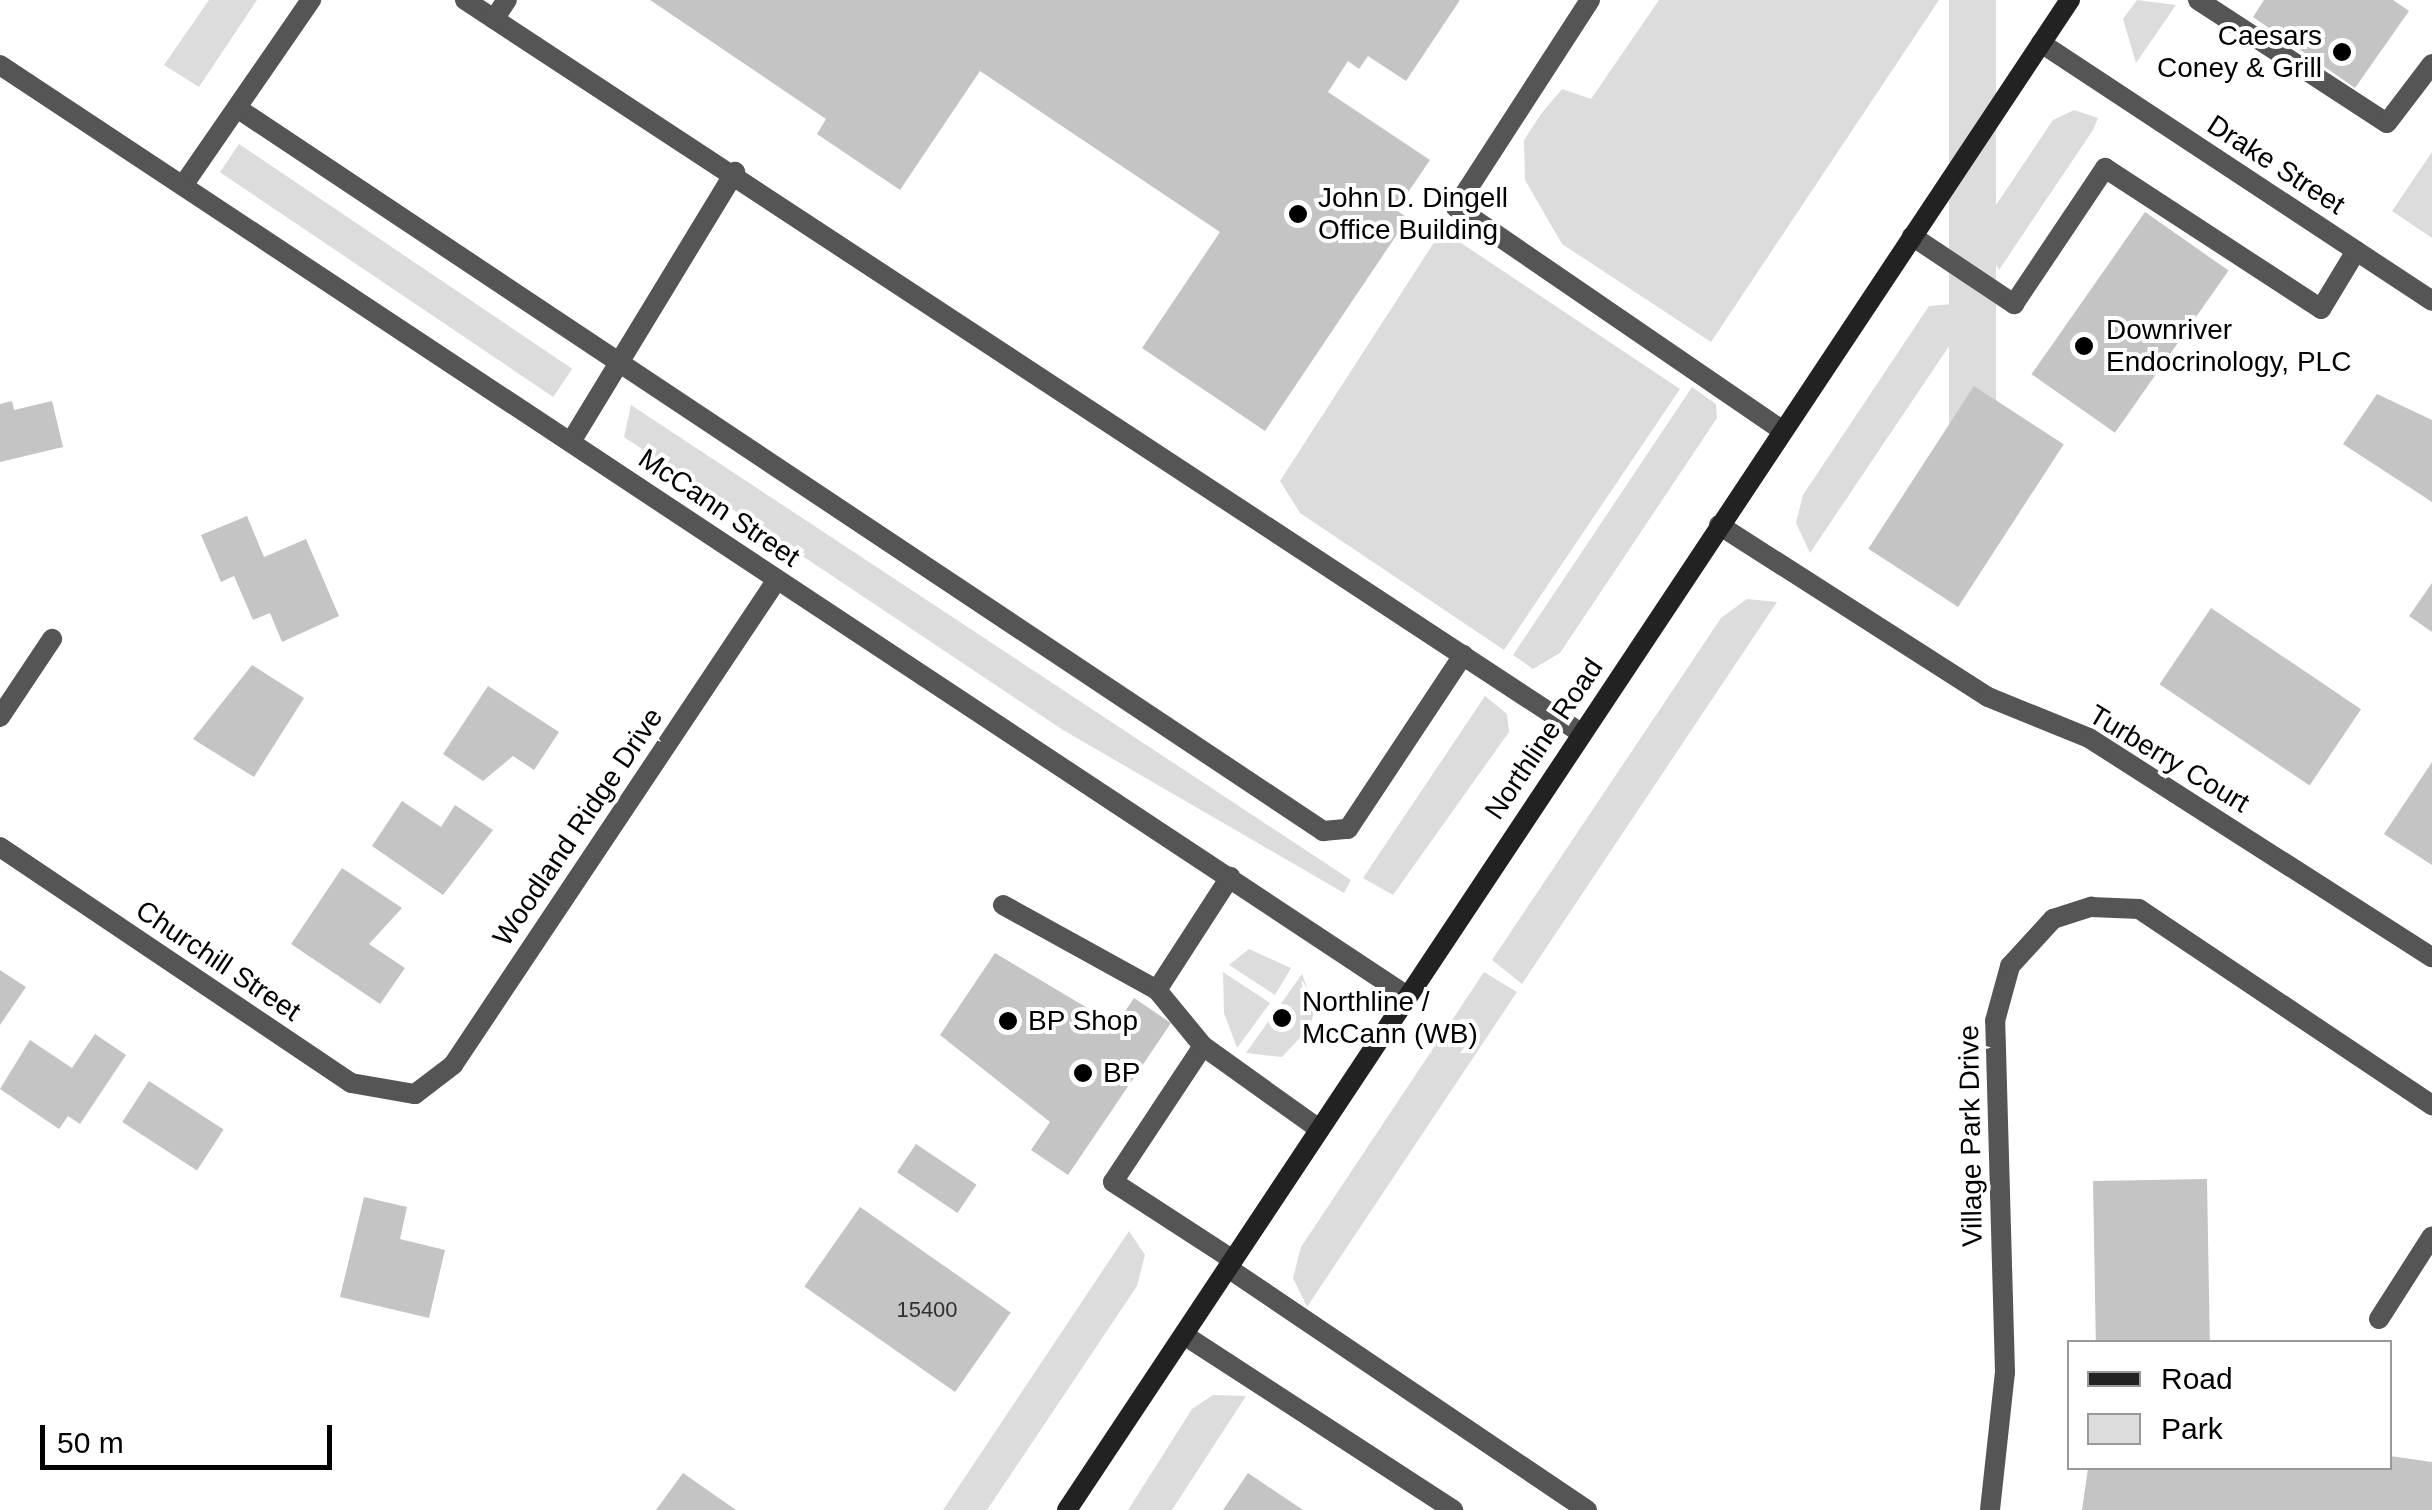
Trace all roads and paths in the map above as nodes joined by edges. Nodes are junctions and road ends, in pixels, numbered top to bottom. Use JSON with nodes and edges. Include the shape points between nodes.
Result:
{"nodes":[{"id":1,"x":311,"y":0,"type":"edge"},
{"id":2,"x":464,"y":0,"type":"edge"},
{"id":3,"x":507,"y":0,"type":"edge"},
{"id":4,"x":1590,"y":0,"type":"edge"},
{"id":5,"x":2070,"y":0,"type":"edge"},
{"id":6,"x":2198,"y":0,"type":"edge"},
{"id":7,"x":494,"y":19,"type":"junction"},
{"id":8,"x":2041,"y":43,"type":"junction"},
{"id":9,"x":2432,"y":64,"type":"edge"},
{"id":10,"x":0,"y":65,"type":"edge"},
{"id":11,"x":237,"y":108,"type":"junction"},
{"id":12,"x":736,"y":172,"type":"junction"},
{"id":13,"x":184,"y":184,"type":"junction"},
{"id":14,"x":1912,"y":236,"type":"junction"},
{"id":15,"x":2356,"y":251,"type":"junction"},
{"id":16,"x":2432,"y":300,"type":"edge"},
{"id":17,"x":620,"y":361,"type":"junction"},
{"id":18,"x":1782,"y":430,"type":"junction"},
{"id":19,"x":572,"y":440,"type":"junction"},
{"id":20,"x":1719,"y":525,"type":"junction"},
{"id":21,"x":776,"y":581,"type":"junction"},
{"id":22,"x":52,"y":639,"type":"dead end"},
{"id":23,"x":1463,"y":654,"type":"junction"},
{"id":24,"x":0,"y":717,"type":"edge"},
{"id":25,"x":1581,"y":733,"type":"junction"},
{"id":26,"x":0,"y":847,"type":"edge"},
{"id":27,"x":1230,"y":877,"type":"junction"},
{"id":28,"x":1003,"y":906,"type":"dead end"},
{"id":29,"x":2432,"y":957,"type":"edge"},
{"id":30,"x":1157,"y":990,"type":"junction"},
{"id":31,"x":1407,"y":996,"type":"junction"},
{"id":32,"x":1203,"y":1046,"type":"junction"},
{"id":33,"x":415,"y":1094,"type":"joint"},
{"id":34,"x":2432,"y":1105,"type":"edge"},
{"id":35,"x":1319,"y":1129,"type":"junction"},
{"id":36,"x":2432,"y":1236,"type":"edge"},
{"id":37,"x":1230,"y":1264,"type":"junction"},
{"id":38,"x":2378,"y":1319,"type":"dead end"},
{"id":39,"x":1184,"y":1335,"type":"junction"},
{"id":40,"x":1067,"y":1510,"type":"edge"},
{"id":41,"x":1453,"y":1510,"type":"edge"},
{"id":42,"x":1586,"y":1510,"type":"edge"},
{"id":43,"x":1990,"y":1510,"type":"edge"}],
"edges":[{"from":1,"to":11,"type":"street"},
{"from":2,"to":7,"type":"street"},
{"from":3,"to":7,"type":"street"},
{"from":4,"to":18,"type":"street","via":[[1456,207]]},
{"from":5,"to":8,"type":"main road","name":"Northline Road"},
{"from":6,"to":9,"type":"street","via":[[2386,123]]},
{"from":7,"to":12,"type":"street"},
{"from":8,"to":14,"type":"main road","name":"Northline Road"},
{"from":8,"to":15,"type":"street","name":"Drake Street"},
{"from":10,"to":13,"type":"street","name":"McCann Street"},
{"from":11,"to":13,"type":"street"},
{"from":11,"to":17,"type":"street"},
{"from":12,"to":17,"type":"street"},
{"from":12,"to":23,"type":"street"},
{"from":13,"to":19,"type":"street","name":"McCann Street"},
{"from":14,"to":15,"type":"street","via":[[2014,304],[2105,168],[2320,309]]},
{"from":14,"to":18,"type":"main road","name":"Northline Road"},
{"from":15,"to":16,"type":"street","name":"Drake Street"},
{"from":17,"to":19,"type":"street"},
{"from":17,"to":23,"type":"street","via":[[1323,831],[1348,829]]},
{"from":18,"to":20,"type":"main road","name":"Northline Road"},
{"from":19,"to":21,"type":"street","name":"McCann Street"},
{"from":20,"to":25,"type":"main road","name":"Northline Road"},
{"from":20,"to":29,"type":"street","name":"Turberry Court","via":[[1988,697],[2089,738]]},
{"from":21,"to":27,"type":"street","name":"McCann Street"},
{"from":21,"to":33,"type":"street","name":"Woodland Ridge Drive","via":[[453,1065]]},
{"from":22,"to":24,"type":"street"},
{"from":23,"to":25,"type":"street"},
{"from":25,"to":31,"type":"main road","name":"Northline Road"},
{"from":26,"to":33,"type":"street","name":"Churchill Street","via":[[351,1083]]},
{"from":27,"to":30,"type":"street"},
{"from":27,"to":31,"type":"street","name":"McCann Street"},
{"from":28,"to":30,"type":"street"},
{"from":30,"to":32,"type":"street"},
{"from":31,"to":35,"type":"main road","name":"Northline Road"},
{"from":32,"to":35,"type":"street"},
{"from":32,"to":37,"type":"street","via":[[1114,1182]]},
{"from":34,"to":43,"type":"street","name":"Village Park Drive","via":[[2138,909],[2092,908],[2053,919],[2010,966],[1995,1020],[2005,1372]]},
{"from":35,"to":37,"type":"main road","name":"Northline Road"},
{"from":36,"to":38,"type":"street"},
{"from":37,"to":39,"type":"main road","name":"Northline Road"},
{"from":37,"to":42,"type":"street"},
{"from":39,"to":40,"type":"main road","name":"Northline Road"},
{"from":39,"to":41,"type":"street"}]}
